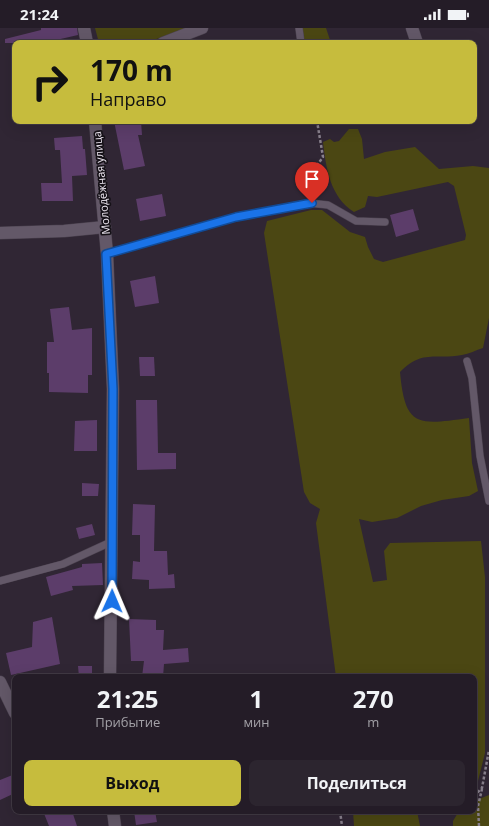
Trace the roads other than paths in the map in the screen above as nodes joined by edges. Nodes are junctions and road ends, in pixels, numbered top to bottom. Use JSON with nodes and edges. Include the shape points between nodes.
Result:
{"nodes":[{"id":1,"x":84,"y":28,"type":"edge"},
{"id":2,"x":202,"y":28,"type":"edge"},
{"id":3,"x":298,"y":28,"type":"edge"},
{"id":4,"x":412,"y":28,"type":"edge"},
{"id":5,"x":86,"y":40,"type":"edge"},
{"id":6,"x":171,"y":40,"type":"edge"},
{"id":7,"x":300,"y":40,"type":"edge"},
{"id":8,"x":416,"y":40,"type":"edge"},
{"id":9,"x":95,"y":124,"type":"edge"},
{"id":10,"x":385,"y":222,"type":"dead end"},
{"id":11,"x":105,"y":227,"type":"junction"},
{"id":12,"x":0,"y":233,"type":"edge"},
{"id":13,"x":106,"y":254,"type":"junction"},
{"id":14,"x":467,"y":361,"type":"dead end"},
{"id":15,"x":489,"y":501,"type":"edge"},
{"id":16,"x":113,"y":541,"type":"junction"},
{"id":17,"x":0,"y":581,"type":"edge"},
{"id":18,"x":110,"y":674,"type":"edge"},
{"id":19,"x":0,"y":682,"type":"edge"},
{"id":20,"x":12,"y":707,"type":"edge"},
{"id":21,"x":114,"y":814,"type":"edge"},
{"id":22,"x":115,"y":826,"type":"edge"}],
"edges":[{"from":1,"to":5,"type":"street"},
{"from":2,"to":6,"type":"street"},
{"from":3,"to":7,"type":"lane"},
{"from":4,"to":8,"type":"street"},
{"from":9,"to":11,"type":"street","name":"Молодёжная улица"},
{"from":10,"to":13,"type":"lane","via":[[356,221],[328,205],[312,203],[236,217]]},
{"from":11,"to":12,"type":"street"},
{"from":11,"to":13,"type":"street","name":"Молодёжная улица"},
{"from":13,"to":16,"type":"street","name":"Молодёжная улица","via":[[113,389]]},
{"from":14,"to":15,"type":"lane","via":[[472,378],[480,456]]},
{"from":16,"to":17,"type":"lane","via":[[63,564]]},
{"from":16,"to":18,"type":"street","name":"Молодёжная улица"},
{"from":19,"to":20,"type":"street"},
{"from":21,"to":22,"type":"street"}]}
